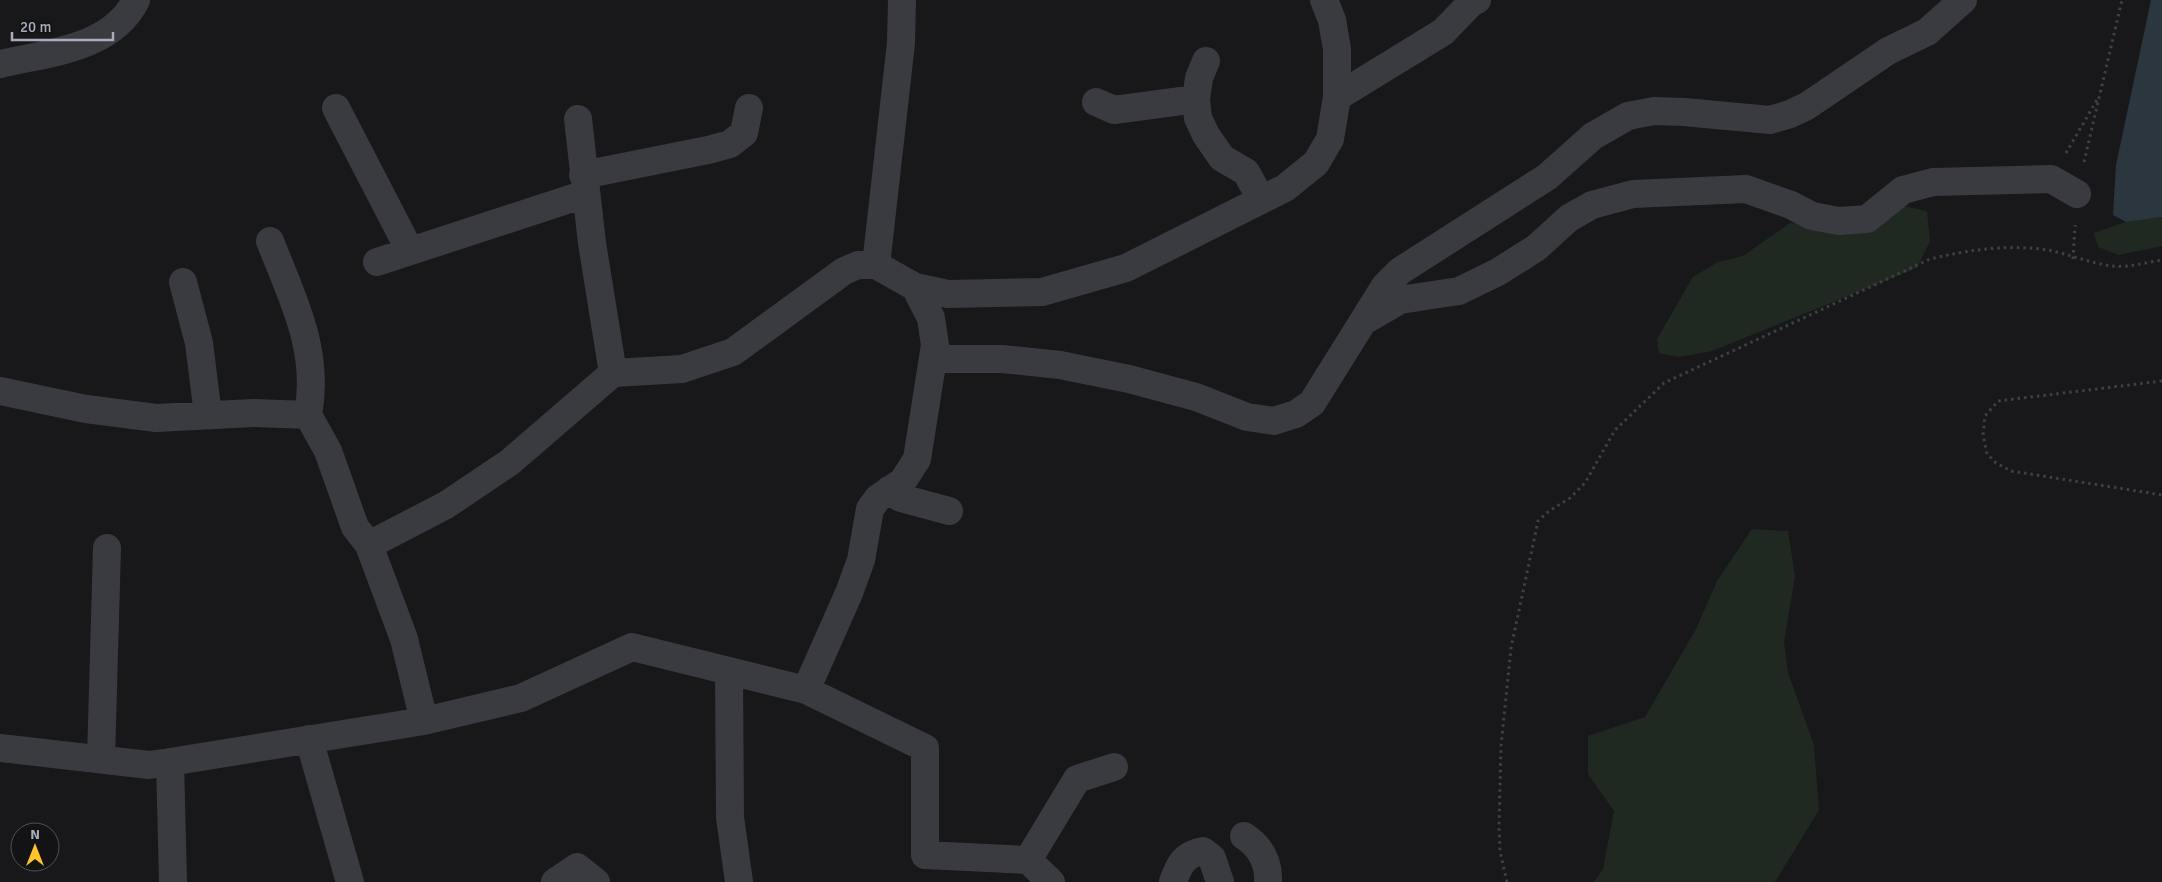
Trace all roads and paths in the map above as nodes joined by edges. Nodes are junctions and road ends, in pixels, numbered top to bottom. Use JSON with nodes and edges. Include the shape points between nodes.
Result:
{"nodes":[{"id":1,"x":136,"y":0,"type":"edge"},
{"id":2,"x":902,"y":0,"type":"edge"},
{"id":3,"x":1324,"y":0,"type":"edge"},
{"id":4,"x":1477,"y":0,"type":"edge"},
{"id":5,"x":1962,"y":0,"type":"edge"},
{"id":6,"x":2122,"y":0,"type":"edge"},
{"id":7,"x":1206,"y":61,"type":"dead end"},
{"id":8,"x":0,"y":64,"type":"edge"},
{"id":9,"x":2099,"y":95,"type":"junction"},
{"id":10,"x":1337,"y":97,"type":"junction"},
{"id":11,"x":1196,"y":99,"type":"junction"},
{"id":12,"x":1096,"y":102,"type":"dead end"},
{"id":13,"x":336,"y":108,"type":"dead end"},
{"id":14,"x":749,"y":108,"type":"dead end"},
{"id":15,"x":578,"y":119,"type":"dead end"},
{"id":16,"x":2051,"y":179,"type":"junction"},
{"id":17,"x":584,"y":185,"type":"junction"},
{"id":18,"x":2076,"y":194,"type":"junction"},
{"id":19,"x":1261,"y":200,"type":"junction"},
{"id":20,"x":270,"y":241,"type":"dead end"},
{"id":21,"x":410,"y":251,"type":"junction"},
{"id":22,"x":2073,"y":259,"type":"junction"},
{"id":23,"x":2162,"y":260,"type":"edge"},
{"id":24,"x":377,"y":262,"type":"dead end"},
{"id":25,"x":876,"y":266,"type":"junction"},
{"id":26,"x":183,"y":282,"type":"dead end"},
{"id":27,"x":915,"y":288,"type":"junction"},
{"id":28,"x":1364,"y":321,"type":"junction"},
{"id":29,"x":934,"y":359,"type":"junction"},
{"id":30,"x":613,"y":373,"type":"junction"},
{"id":31,"x":2162,"y":381,"type":"edge"},
{"id":32,"x":0,"y":391,"type":"edge"},
{"id":33,"x":208,"y":416,"type":"junction"},
{"id":34,"x":308,"y":416,"type":"junction"},
{"id":35,"x":889,"y":490,"type":"junction"},
{"id":36,"x":2162,"y":496,"type":"edge"},
{"id":37,"x":949,"y":511,"type":"dead end"},
{"id":38,"x":369,"y":545,"type":"junction"},
{"id":39,"x":107,"y":548,"type":"dead end"},
{"id":40,"x":729,"y":672,"type":"junction"},
{"id":41,"x":806,"y":690,"type":"junction"},
{"id":42,"x":424,"y":721,"type":"junction"},
{"id":43,"x":309,"y":739,"type":"junction"},
{"id":44,"x":0,"y":748,"type":"edge"},
{"id":45,"x":101,"y":759,"type":"junction"},
{"id":46,"x":170,"y":762,"type":"junction"},
{"id":47,"x":1114,"y":767,"type":"dead end"},
{"id":48,"x":1244,"y":836,"type":"dead end"},
{"id":49,"x":1028,"y":860,"type":"junction"},
{"id":50,"x":173,"y":882,"type":"edge"},
{"id":51,"x":350,"y":882,"type":"edge"},
{"id":52,"x":555,"y":882,"type":"edge"},
{"id":53,"x":596,"y":882,"type":"edge"},
{"id":54,"x":739,"y":882,"type":"edge"},
{"id":55,"x":1050,"y":882,"type":"edge"},
{"id":56,"x":1173,"y":882,"type":"edge"},
{"id":57,"x":1220,"y":882,"type":"edge"},
{"id":58,"x":1268,"y":882,"type":"edge"},
{"id":59,"x":1507,"y":882,"type":"edge"}],
"edges":[{"from":1,"to":8,"type":"street","via":[[113,28],[94,40]]},
{"from":2,"to":25,"type":"street","via":[[901,43]]},
{"from":3,"to":10,"type":"street","via":[[1332,20],[1337,50]]},
{"from":4,"to":10,"type":"street","via":[[1443,32]]},
{"from":5,"to":28,"type":"street","via":[[1928,32],[1888,51],[1790,114],[1770,120],[1654,111],[1628,116],[1593,136],[1547,178],[1400,271],[1385,286]]},
{"from":6,"to":9,"type":"path"},
{"from":7,"to":11,"type":"street"},
{"from":9,"to":16,"type":"path"},
{"from":9,"to":18,"type":"path"},
{"from":10,"to":19,"type":"street","via":[[1330,139],[1316,163],[1285,188]]},
{"from":11,"to":12,"type":"street","via":[[1114,110]]},
{"from":11,"to":19,"type":"street","via":[[1198,118],[1206,135],[1222,158],[1246,172]]},
{"from":13,"to":21,"type":"street"},
{"from":14,"to":17,"type":"street","via":[[744,133],[730,144]]},
{"from":15,"to":17,"type":"street"},
{"from":16,"to":18,"type":"street"},
{"from":16,"to":28,"type":"street","via":[[1933,182],[1904,190],[1867,219],[1839,221],[1812,216],[1791,204],[1746,189],[1633,194],[1592,204],[1569,218],[1536,248],[1459,291],[1400,300]]},
{"from":17,"to":21,"type":"street"},
{"from":17,"to":30,"type":"street"},
{"from":18,"to":22,"type":"path"},
{"from":19,"to":27,"type":"street","via":[[1126,268],[1042,292],[948,294]]},
{"from":20,"to":34,"type":"street","via":[[302,321],[310,351],[312,376]]},
{"from":21,"to":24,"type":"street"},
{"from":22,"to":23,"type":"path","via":[[2114,267]]},
{"from":22,"to":59,"type":"path","via":[[2043,250],[2000,246],[1930,259],[1664,383],[1615,430],[1584,483],[1570,498],[1538,521],[1532,542],[1511,648],[1501,746],[1499,826],[1501,858]]},
{"from":25,"to":27,"type":"street"},
{"from":25,"to":30,"type":"street","via":[[858,266],[844,271],[733,352],[682,369]]},
{"from":26,"to":33,"type":"street","via":[[199,343]]},
{"from":27,"to":29,"type":"street","via":[[931,318]]},
{"from":28,"to":29,"type":"street","via":[[1312,403],[1296,414],[1274,421],[1247,417],[1196,397],[1129,379],[1060,365],[1002,358]]},
{"from":29,"to":35,"type":"street","via":[[917,459],[903,481]]},
{"from":30,"to":38,"type":"street","via":[[510,462],[446,505]]},
{"from":31,"to":36,"type":"path","via":[[1998,401],[1985,416],[1983,435],[1987,454],[2011,471]]},
{"from":32,"to":33,"type":"street","via":[[86,409],[156,418]]},
{"from":33,"to":34,"type":"street","via":[[292,413]]},
{"from":34,"to":38,"type":"street","via":[[328,451],[355,527]]},
{"from":35,"to":37,"type":"street","via":[[901,498]]},
{"from":35,"to":41,"type":"street","via":[[870,508],[861,560]]},
{"from":38,"to":42,"type":"street","via":[[404,639]]},
{"from":39,"to":45,"type":"street"},
{"from":40,"to":41,"type":"street"},
{"from":40,"to":42,"type":"street","via":[[632,647],[522,698]]},
{"from":40,"to":54,"type":"street","via":[[730,817]]},
{"from":41,"to":49,"type":"street","via":[[925,748],[925,855]]},
{"from":42,"to":43,"type":"street"},
{"from":43,"to":46,"type":"street"},
{"from":43,"to":51,"type":"street"},
{"from":44,"to":45,"type":"street"},
{"from":45,"to":46,"type":"street","via":[[149,764]]},
{"from":46,"to":50,"type":"street"},
{"from":47,"to":49,"type":"street","via":[[1076,779]]},
{"from":48,"to":58,"type":"street","via":[[1255,843],[1265,857]]},
{"from":49,"to":55,"type":"street"},
{"from":52,"to":53,"type":"street","via":[[576,867]]},
{"from":56,"to":57,"type":"street","via":[[1182,860],[1203,851],[1212,858]]}]}
